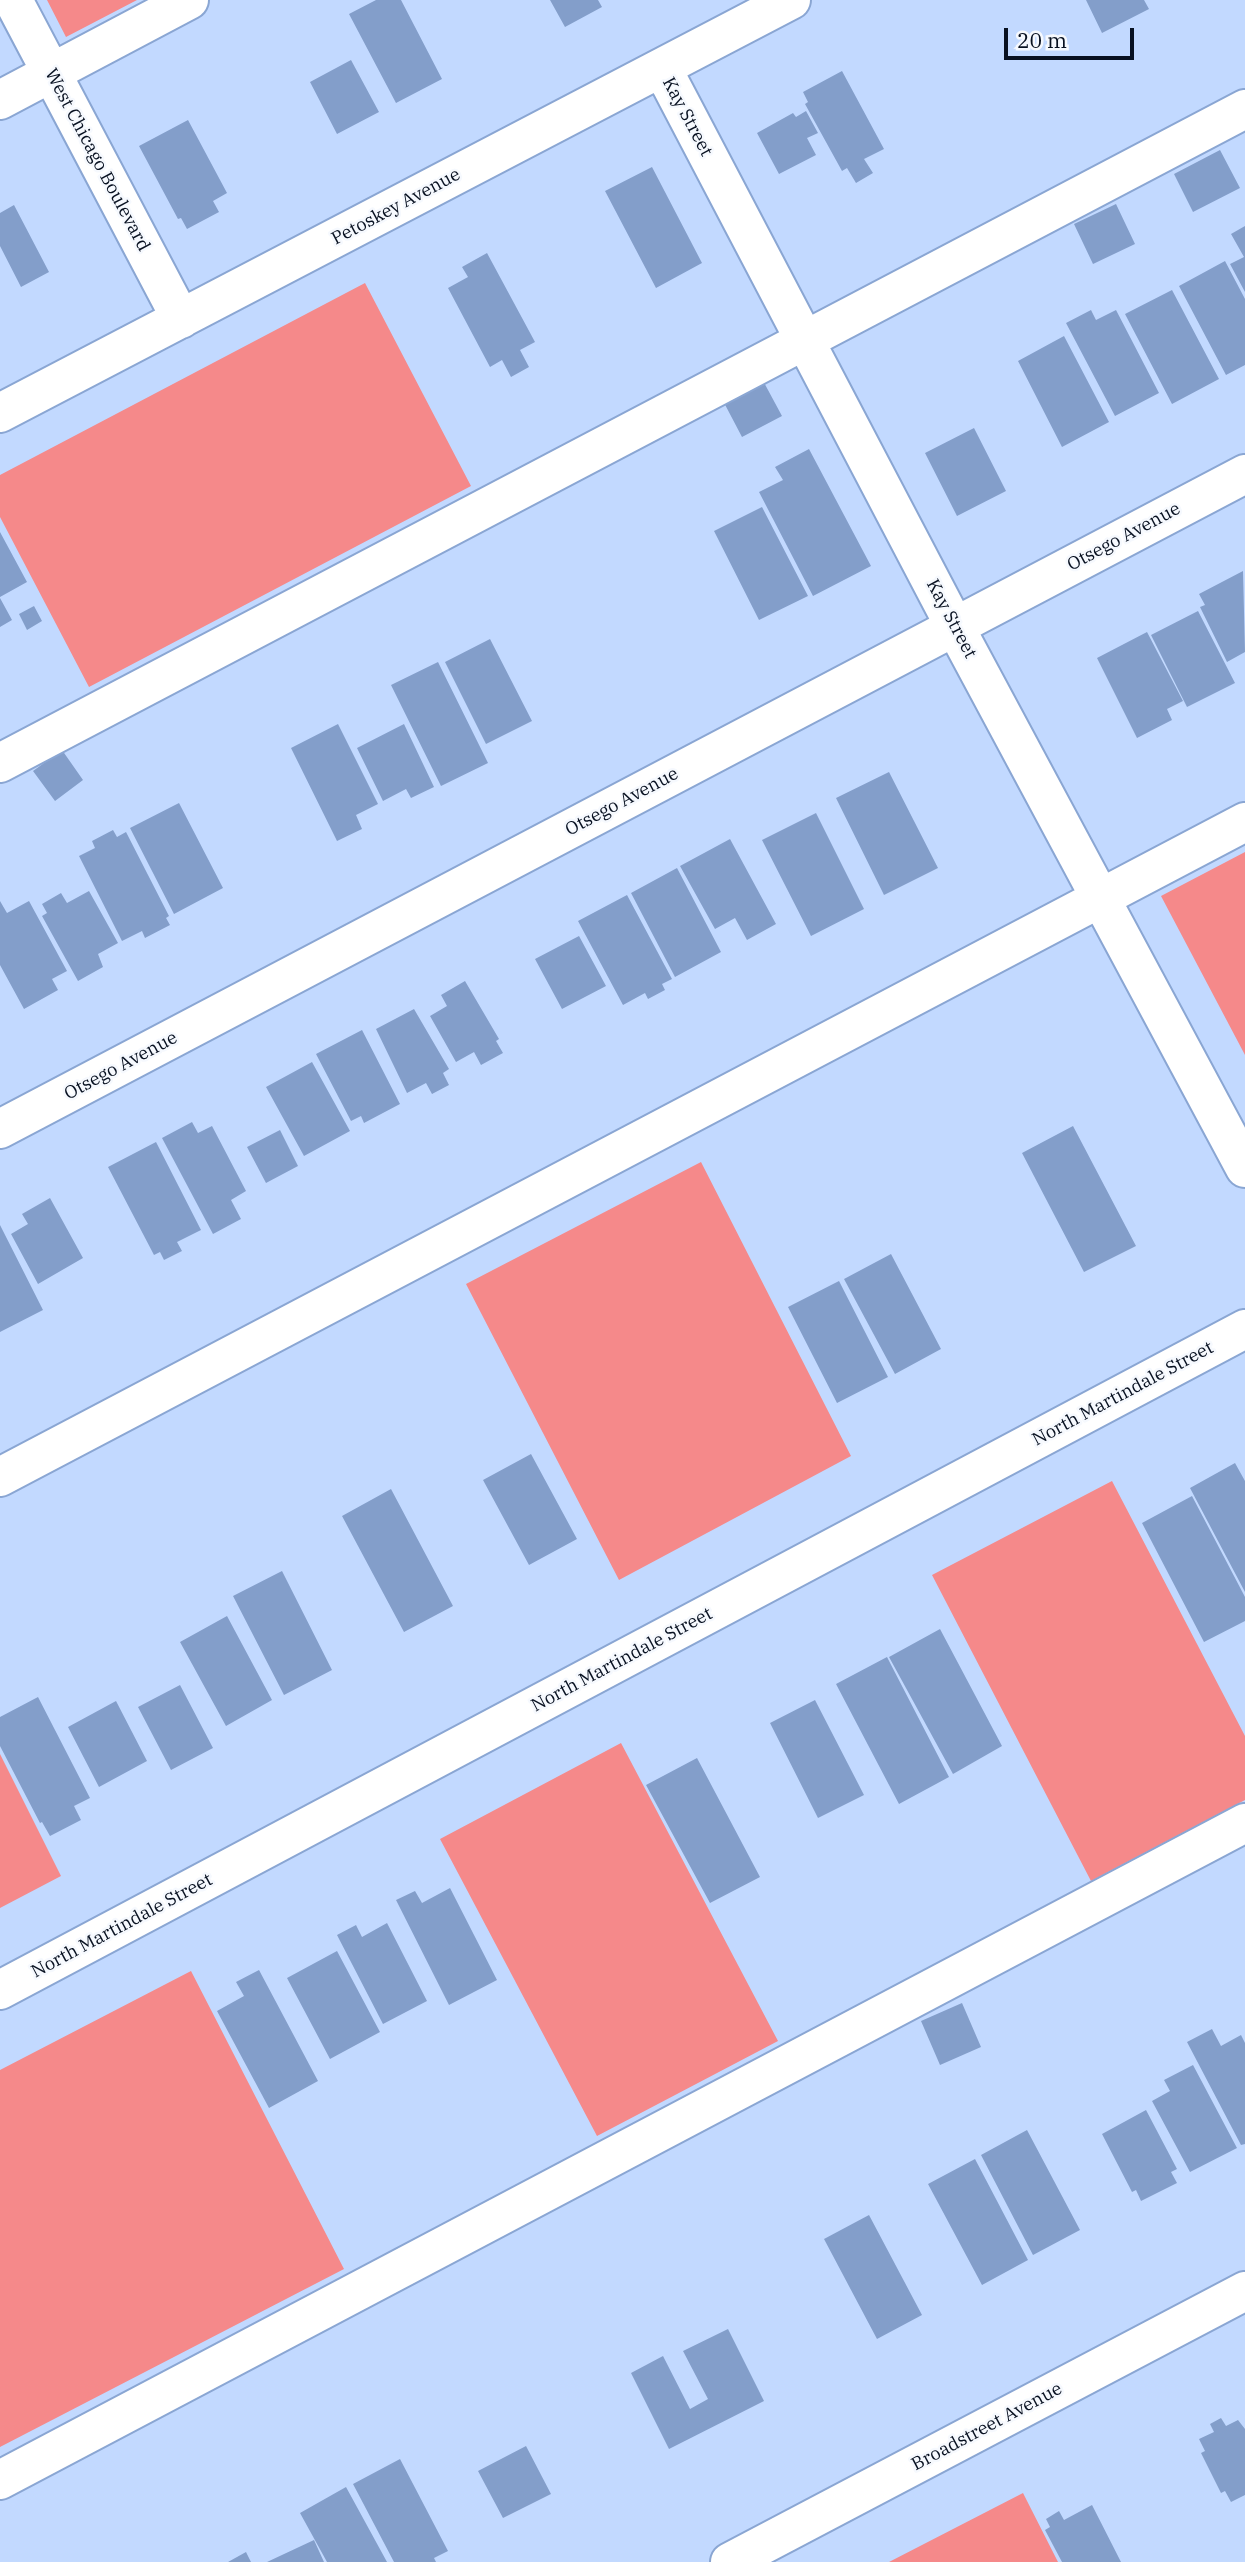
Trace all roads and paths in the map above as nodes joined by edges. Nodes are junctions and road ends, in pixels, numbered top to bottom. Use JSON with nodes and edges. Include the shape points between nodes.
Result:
{"nodes":[{"id":1,"x":13,"y":0,"type":"edge"},
{"id":2,"x":189,"y":0,"type":"edge"},
{"id":3,"x":791,"y":0,"type":"edge"},
{"id":4,"x":662,"y":68,"type":"junction"},
{"id":5,"x":51,"y":74,"type":"junction"},
{"id":6,"x":0,"y":100,"type":"edge"},
{"id":7,"x":1245,"y":109,"type":"edge"},
{"id":8,"x":181,"y":319,"type":"junction"},
{"id":9,"x":804,"y":341,"type":"junction"},
{"id":10,"x":0,"y":413,"type":"edge"},
{"id":11,"x":1245,"y":474,"type":"edge"},
{"id":12,"x":955,"y":626,"type":"junction"},
{"id":13,"x":0,"y":763,"type":"edge"},
{"id":14,"x":1245,"y":822,"type":"edge"},
{"id":15,"x":1099,"y":897,"type":"junction"},
{"id":16,"x":0,"y":1129,"type":"edge"},
{"id":17,"x":1245,"y":1168,"type":"edge"},
{"id":18,"x":1245,"y":1329,"type":"edge"},
{"id":19,"x":0,"y":1477,"type":"edge"},
{"id":20,"x":1245,"y":1822,"type":"edge"},
{"id":21,"x":0,"y":1990,"type":"edge"},
{"id":22,"x":1245,"y":2291,"type":"edge"},
{"id":23,"x":0,"y":2480,"type":"edge"},
{"id":24,"x":730,"y":2562,"type":"edge"}],
"edges":[{"from":1,"to":5,"type":"street","name":"West Chicago Boulevard"},
{"from":2,"to":5,"type":"street"},
{"from":3,"to":4,"type":"street","name":"Petoskey Avenue"},
{"from":4,"to":8,"type":"street","name":"Petoskey Avenue"},
{"from":4,"to":9,"type":"street","name":"Kay Street"},
{"from":5,"to":6,"type":"street"},
{"from":5,"to":8,"type":"street","name":"West Chicago Boulevard"},
{"from":7,"to":9,"type":"street"},
{"from":8,"to":10,"type":"street","name":"Petoskey Avenue"},
{"from":9,"to":12,"type":"street","name":"Kay Street"},
{"from":9,"to":13,"type":"street"},
{"from":11,"to":12,"type":"street","name":"Otsego Avenue"},
{"from":12,"to":15,"type":"street","name":"Kay Street"},
{"from":12,"to":16,"type":"street","name":"Otsego Avenue"},
{"from":14,"to":15,"type":"street"},
{"from":15,"to":17,"type":"street","name":"Kay Street"},
{"from":15,"to":19,"type":"street"},
{"from":18,"to":21,"type":"street","name":"North Martindale Street"},
{"from":20,"to":23,"type":"street"},
{"from":22,"to":24,"type":"street","name":"Broadstreet Avenue"}]}
